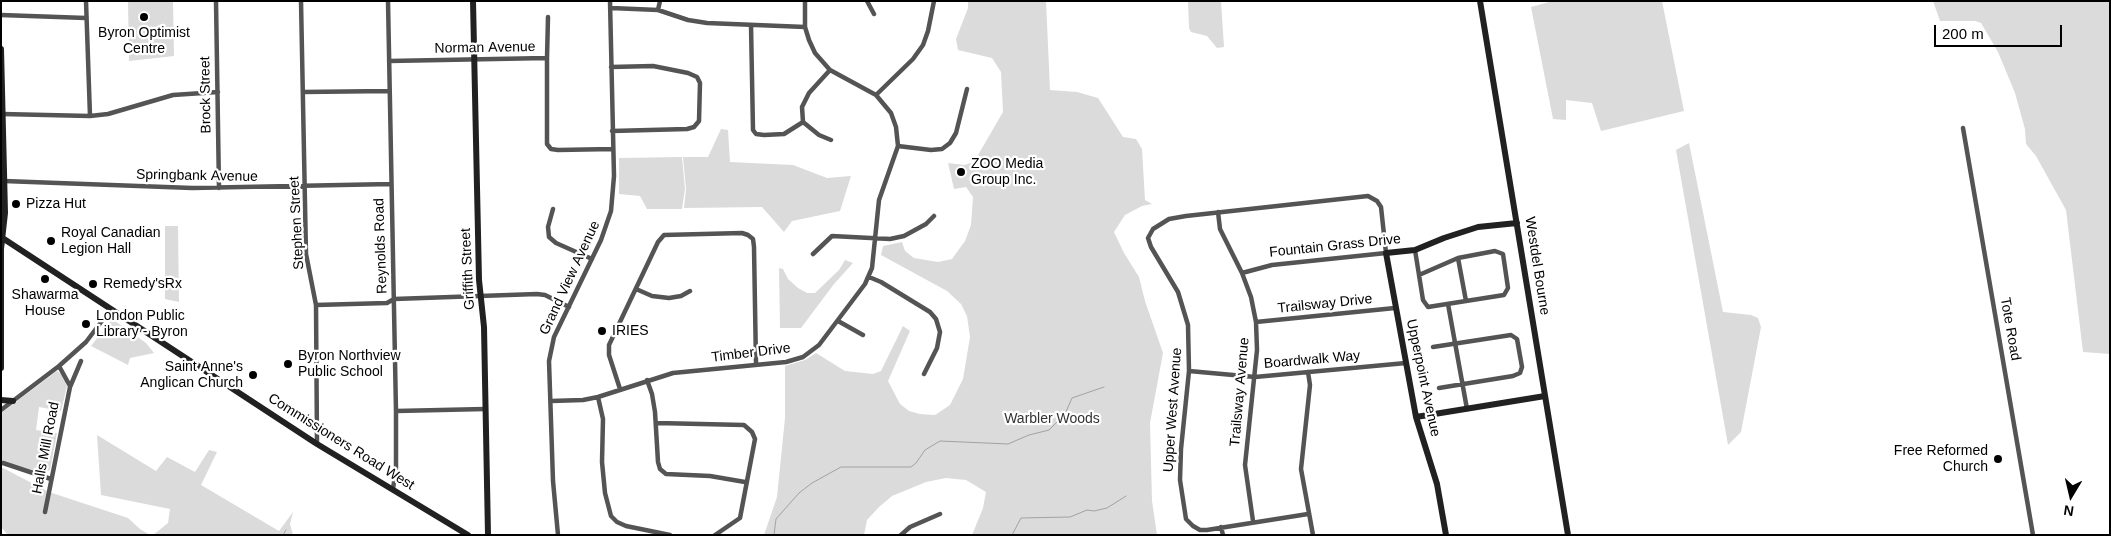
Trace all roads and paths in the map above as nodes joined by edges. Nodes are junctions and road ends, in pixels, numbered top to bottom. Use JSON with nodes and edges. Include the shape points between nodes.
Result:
{"nodes":[{"id":1,"x":86,"y":1,"type":"edge"},
{"id":2,"x":216,"y":1,"type":"edge"},
{"id":3,"x":301,"y":1,"type":"edge"},
{"id":4,"x":388,"y":1,"type":"edge"},
{"id":5,"x":473,"y":1,"type":"edge"},
{"id":6,"x":610,"y":1,"type":"edge"},
{"id":7,"x":660,"y":1,"type":"edge"},
{"id":8,"x":805,"y":1,"type":"edge"},
{"id":9,"x":866,"y":1,"type":"edge"},
{"id":10,"x":934,"y":1,"type":"edge"},
{"id":11,"x":1480,"y":1,"type":"edge"},
{"id":12,"x":610,"y":8,"type":"junction"},
{"id":13,"x":658,"y":10,"type":"junction"},
{"id":14,"x":874,"y":14,"type":"dead end"},
{"id":15,"x":1,"y":15,"type":"edge"},
{"id":16,"x":548,"y":17,"type":"dead end"},
{"id":17,"x":86,"y":18,"type":"junction"},
{"id":18,"x":751,"y":25,"type":"junction"},
{"id":19,"x":805,"y":27,"type":"junction"},
{"id":20,"x":1,"y":49,"type":"edge"},
{"id":21,"x":547,"y":58,"type":"junction"},
{"id":22,"x":474,"y":59,"type":"junction"},
{"id":23,"x":389,"y":61,"type":"junction"},
{"id":24,"x":611,"y":68,"type":"junction"},
{"id":25,"x":830,"y":70,"type":"junction"},
{"id":26,"x":967,"y":89,"type":"dead end"},
{"id":27,"x":389,"y":91,"type":"junction"},
{"id":28,"x":218,"y":92,"type":"junction"},
{"id":29,"x":303,"y":92,"type":"junction"},
{"id":30,"x":876,"y":94,"type":"junction"},
{"id":31,"x":2,"y":114,"type":"edge"},
{"id":32,"x":90,"y":116,"type":"junction"},
{"id":33,"x":803,"y":122,"type":"junction"},
{"id":34,"x":1963,"y":128,"type":"dead end"},
{"id":35,"x":612,"y":131,"type":"junction"},
{"id":36,"x":831,"y":140,"type":"dead end"},
{"id":37,"x":898,"y":146,"type":"junction"},
{"id":38,"x":613,"y":149,"type":"junction"},
{"id":39,"x":4,"y":181,"type":"junction"},
{"id":40,"x":391,"y":184,"type":"junction"},
{"id":41,"x":306,"y":187,"type":"junction"},
{"id":42,"x":219,"y":188,"type":"junction"},
{"id":43,"x":553,"y":210,"type":"dead end"},
{"id":44,"x":1218,"y":212,"type":"junction"},
{"id":45,"x":934,"y":216,"type":"dead end"},
{"id":46,"x":1517,"y":223,"type":"junction"},
{"id":47,"x":2,"y":237,"type":"edge"},
{"id":48,"x":875,"y":240,"type":"junction"},
{"id":49,"x":1415,"y":250,"type":"junction"},
{"id":50,"x":814,"y":254,"type":"dead end"},
{"id":51,"x":1386,"y":254,"type":"junction"},
{"id":52,"x":1458,"y":258,"type":"junction"},
{"id":53,"x":592,"y":259,"type":"junction"},
{"id":54,"x":1242,"y":273,"type":"junction"},
{"id":55,"x":1419,"y":275,"type":"junction"},
{"id":56,"x":869,"y":277,"type":"junction"},
{"id":57,"x":636,"y":289,"type":"junction"},
{"id":58,"x":690,"y":291,"type":"dead end"},
{"id":59,"x":482,"y":296,"type":"junction"},
{"id":60,"x":394,"y":299,"type":"junction"},
{"id":61,"x":1466,"y":301,"type":"junction"},
{"id":62,"x":1448,"y":304,"type":"junction"},
{"id":63,"x":316,"y":305,"type":"junction"},
{"id":64,"x":569,"y":307,"type":"junction"},
{"id":65,"x":1395,"y":308,"type":"junction"},
{"id":66,"x":111,"y":309,"type":"junction"},
{"id":67,"x":838,"y":321,"type":"junction"},
{"id":68,"x":1256,"y":322,"type":"junction"},
{"id":69,"x":863,"y":335,"type":"dead end"},
{"id":70,"x":1455,"y":343,"type":"junction"},
{"id":71,"x":1433,"y":347,"type":"dead end"},
{"id":72,"x":82,"y":361,"type":"dead end"},
{"id":73,"x":1406,"y":363,"type":"junction"},
{"id":74,"x":756,"y":364,"type":"junction"},
{"id":75,"x":59,"y":366,"type":"junction"},
{"id":76,"x":1,"y":368,"type":"edge"},
{"id":77,"x":1189,"y":371,"type":"junction"},
{"id":78,"x":1308,"y":372,"type":"junction"},
{"id":79,"x":924,"y":374,"type":"dead end"},
{"id":80,"x":1255,"y":376,"type":"junction"},
{"id":81,"x":646,"y":380,"type":"junction"},
{"id":82,"x":1462,"y":384,"type":"junction"},
{"id":83,"x":70,"y":387,"type":"junction"},
{"id":84,"x":1439,"y":388,"type":"dead end"},
{"id":85,"x":620,"y":389,"type":"junction"},
{"id":86,"x":1545,"y":396,"type":"junction"},
{"id":87,"x":598,"y":397,"type":"junction"},
{"id":88,"x":1,"y":400,"type":"edge"},
{"id":89,"x":13,"y":401,"type":"junction"},
{"id":90,"x":551,"y":401,"type":"junction"},
{"id":91,"x":485,"y":409,"type":"junction"},
{"id":92,"x":1467,"y":409,"type":"junction"},
{"id":93,"x":1,"y":410,"type":"edge"},
{"id":94,"x":396,"y":411,"type":"junction"},
{"id":95,"x":1416,"y":417,"type":"junction"},
{"id":96,"x":657,"y":423,"type":"junction"},
{"id":97,"x":317,"y":444,"type":"junction"},
{"id":98,"x":3,"y":463,"type":"dead end"},
{"id":99,"x":51,"y":479,"type":"junction"},
{"id":100,"x":746,"y":482,"type":"junction"},
{"id":101,"x":393,"y":489,"type":"junction"},
{"id":102,"x":45,"y":512,"type":"dead end"},
{"id":103,"x":940,"y":514,"type":"dead end"},
{"id":104,"x":1308,"y":514,"type":"junction"},
{"id":105,"x":1254,"y":521,"type":"junction"},
{"id":106,"x":1222,"y":527,"type":"junction"},
{"id":107,"x":468,"y":535,"type":"edge"},
{"id":108,"x":488,"y":535,"type":"edge"},
{"id":109,"x":558,"y":535,"type":"edge"},
{"id":110,"x":670,"y":535,"type":"edge"},
{"id":111,"x":714,"y":535,"type":"edge"},
{"id":112,"x":901,"y":535,"type":"edge"},
{"id":113,"x":1223,"y":535,"type":"edge"},
{"id":114,"x":1313,"y":535,"type":"edge"},
{"id":115,"x":1446,"y":535,"type":"edge"},
{"id":116,"x":1568,"y":535,"type":"edge"},
{"id":117,"x":2034,"y":535,"type":"edge"}],
"edges":[{"from":1,"to":17,"type":"street"},
{"from":2,"to":28,"type":"street","name":"Brock Street"},
{"from":3,"to":29,"type":"street","name":"Stephen Street"},
{"from":4,"to":23,"type":"street","name":"Reynolds Road"},
{"from":5,"to":22,"type":"street","name":"Griffith Street"},
{"from":6,"to":12,"type":"street","name":"Grand View Avenue"},
{"from":7,"to":13,"type":"street"},
{"from":8,"to":19,"type":"street","name":"Timber Drive"},
{"from":9,"to":14,"type":"street"},
{"from":10,"to":30,"type":"street","via":[[923,44],[913,59]]},
{"from":11,"to":46,"type":"street","name":"Westdel Bourne"},
{"from":12,"to":13,"type":"street"},
{"from":12,"to":24,"type":"street","name":"Grand View Avenue"},
{"from":13,"to":18,"type":"street","via":[[688,20]]},
{"from":15,"to":17,"type":"street"},
{"from":16,"to":21,"type":"street"},
{"from":17,"to":32,"type":"street"},
{"from":18,"to":19,"type":"street"},
{"from":18,"to":33,"type":"street","via":[[753,130],[756,134],[784,134]]},
{"from":19,"to":25,"type":"street","name":"Timber Drive","via":[[815,53]]},
{"from":20,"to":31,"type":"street"},
{"from":21,"to":22,"type":"street","name":"Norman Avenue"},
{"from":21,"to":38,"type":"street","name":"Norman Avenue","via":[[547,144],[558,150]]},
{"from":22,"to":23,"type":"street","name":"Norman Avenue"},
{"from":22,"to":59,"type":"street","name":"Griffith Street"},
{"from":23,"to":27,"type":"street","name":"Reynolds Road"},
{"from":24,"to":35,"type":"street","name":"Grand View Avenue"},
{"from":24,"to":35,"type":"street","via":[[653,66],[688,73],[700,84],[699,121],[694,127],[687,130]]},
{"from":25,"to":30,"type":"street","name":"Timber Drive"},
{"from":25,"to":33,"type":"street","via":[[809,93],[802,107]]},
{"from":26,"to":37,"type":"street","via":[[956,133],[950,143],[942,149],[931,150]]},
{"from":27,"to":29,"type":"street"},
{"from":27,"to":40,"type":"street","name":"Reynolds Road"},
{"from":28,"to":32,"type":"street","via":[[173,95]]},
{"from":28,"to":42,"type":"street","name":"Brock Street"},
{"from":29,"to":41,"type":"street","name":"Stephen Street"},
{"from":30,"to":37,"type":"street","name":"Timber Drive","via":[[891,113]]},
{"from":31,"to":32,"type":"street"},
{"from":31,"to":39,"type":"street"},
{"from":33,"to":36,"type":"street"},
{"from":34,"to":117,"type":"street","name":"Tote Road"},
{"from":35,"to":38,"type":"street","name":"Grand View Avenue"},
{"from":37,"to":48,"type":"street","name":"Timber Drive","via":[[879,200]]},
{"from":38,"to":53,"type":"street","name":"Grand View Avenue","via":[[611,211]]},
{"from":39,"to":42,"type":"street","name":"Springbank Avenue"},
{"from":39,"to":47,"type":"street"},
{"from":40,"to":41,"type":"street","name":"Springbank Avenue"},
{"from":40,"to":60,"type":"street","name":"Reynolds Road"},
{"from":41,"to":42,"type":"street","name":"Springbank Avenue"},
{"from":41,"to":63,"type":"street","name":"Stephen Street","via":[[306,254]]},
{"from":43,"to":53,"type":"street","via":[[548,238]]},
{"from":44,"to":51,"type":"street","name":"Upper West Avenue","via":[[1368,196],[1377,200],[1381,207]]},
{"from":44,"to":54,"type":"street","name":"Trailsway Avenue","via":[[1220,229]]},
{"from":44,"to":77,"type":"street","name":"Upper West Avenue","via":[[1169,219],[1153,229],[1148,238],[1181,301],[1188,325]]},
{"from":45,"to":48,"type":"street","via":[[904,236]]},
{"from":46,"to":49,"type":"street","name":"Fountain Grass Drive","via":[[1478,227]]},
{"from":46,"to":86,"type":"street","name":"Westdel Bourne"},
{"from":47,"to":66,"type":"street","name":"Commissioners Road West"},
{"from":47,"to":76,"type":"street"},
{"from":48,"to":50,"type":"street","via":[[836,235]]},
{"from":48,"to":56,"type":"street","name":"Timber Drive"},
{"from":49,"to":51,"type":"street","name":"Fountain Grass Drive"},
{"from":49,"to":55,"type":"street"},
{"from":51,"to":54,"type":"street","name":"Fountain Grass Drive","via":[[1272,264]]},
{"from":51,"to":65,"type":"street","name":"Upperpoint Avenue"},
{"from":52,"to":55,"type":"street"},
{"from":52,"to":61,"type":"street"},
{"from":52,"to":61,"type":"street","via":[[1495,250],[1503,254],[1507,292]]},
{"from":53,"to":64,"type":"street","name":"Grand View Avenue"},
{"from":54,"to":68,"type":"street","name":"Trailsway Avenue"},
{"from":55,"to":62,"type":"street","via":[[1425,305]]},
{"from":56,"to":67,"type":"street","name":"Timber Drive"},
{"from":56,"to":79,"type":"street","via":[[930,312],[936,319],[940,332],[937,348]]},
{"from":57,"to":58,"type":"street","via":[[652,296],[669,298]]},
{"from":57,"to":74,"type":"street","via":[[664,235],[748,235],[753,239],[754,247]]},
{"from":57,"to":85,"type":"street","via":[[609,345]]},
{"from":59,"to":60,"type":"street"},
{"from":59,"to":64,"type":"street","via":[[545,295]]},
{"from":59,"to":91,"type":"street","name":"Griffith Street"},
{"from":60,"to":63,"type":"street","via":[[387,303]]},
{"from":60,"to":94,"type":"street","name":"Reynolds Road"},
{"from":61,"to":62,"type":"street"},
{"from":62,"to":70,"type":"street"},
{"from":63,"to":97,"type":"street","name":"Stephen Street"},
{"from":64,"to":90,"type":"street","name":"Grand View Avenue","via":[[551,346]]},
{"from":65,"to":68,"type":"street","name":"Trailsway Drive"},
{"from":65,"to":73,"type":"street","name":"Upperpoint Avenue"},
{"from":66,"to":75,"type":"street","name":"Halls Mill Road","via":[[86,342]]},
{"from":66,"to":97,"type":"street","name":"Commissioners Road West"},
{"from":67,"to":69,"type":"street"},
{"from":67,"to":74,"type":"street","name":"Timber Drive","via":[[819,345],[803,357]]},
{"from":68,"to":80,"type":"street","name":"Trailsway Avenue"},
{"from":70,"to":71,"type":"street"},
{"from":70,"to":82,"type":"street"},
{"from":70,"to":82,"type":"street","via":[[1511,335],[1517,339],[1522,367],[1520,373],[1513,376]]},
{"from":72,"to":83,"type":"street","name":"Halls Mill Road"},
{"from":73,"to":78,"type":"street","name":"Boardwalk Way"},
{"from":73,"to":95,"type":"street","name":"Upperpoint Avenue"},
{"from":74,"to":81,"type":"street","name":"Timber Drive","via":[[672,373]]},
{"from":75,"to":83,"type":"street","name":"Halls Mill Road"},
{"from":75,"to":89,"type":"street","name":"Halls Mill Road"},
{"from":77,"to":80,"type":"street","name":"Boardwalk Way"},
{"from":77,"to":106,"type":"street","name":"Upper West Avenue","via":[[1180,472],[1186,519],[1200,530]]},
{"from":78,"to":80,"type":"street","name":"Boardwalk Way"},
{"from":78,"to":104,"type":"street","via":[[1310,385],[1301,469]]},
{"from":80,"to":105,"type":"street","name":"Trailsway Avenue","via":[[1245,465]]},
{"from":81,"to":85,"type":"street","name":"Timber Drive"},
{"from":81,"to":96,"type":"street"},
{"from":82,"to":84,"type":"street"},
{"from":82,"to":92,"type":"street"},
{"from":83,"to":99,"type":"street","name":"Halls Mill Road"},
{"from":85,"to":87,"type":"street","name":"Timber Drive"},
{"from":86,"to":92,"type":"street"},
{"from":86,"to":116,"type":"street","name":"Westdel Bourne"},
{"from":87,"to":90,"type":"street","name":"Timber Drive"},
{"from":87,"to":110,"type":"street","via":[[603,419],[605,493],[611,516],[626,526]]},
{"from":88,"to":89,"type":"street"},
{"from":89,"to":93,"type":"street","name":"Halls Mill Road"},
{"from":90,"to":109,"type":"street","name":"Grand View Avenue"},
{"from":91,"to":94,"type":"street"},
{"from":91,"to":108,"type":"street","name":"Griffith Street"},
{"from":92,"to":95,"type":"street"},
{"from":94,"to":101,"type":"street","name":"Reynolds Road"},
{"from":95,"to":115,"type":"street","name":"Upperpoint Avenue","via":[[1438,484]]},
{"from":96,"to":100,"type":"street","via":[[658,462],[660,470],[666,474],[716,476]]},
{"from":96,"to":100,"type":"street","via":[[744,425],[755,439]]},
{"from":97,"to":101,"type":"street","name":"Commissioners Road West"},
{"from":98,"to":99,"type":"street"},
{"from":99,"to":102,"type":"street","name":"Halls Mill Road"},
{"from":100,"to":111,"type":"street","via":[[740,518]]},
{"from":101,"to":107,"type":"street","name":"Commissioners Road West"},
{"from":103,"to":112,"type":"street","via":[[910,527]]},
{"from":104,"to":105,"type":"street","name":"Upper West Avenue"},
{"from":104,"to":114,"type":"street"},
{"from":105,"to":106,"type":"street","name":"Upper West Avenue"},
{"from":106,"to":113,"type":"street"}]}
